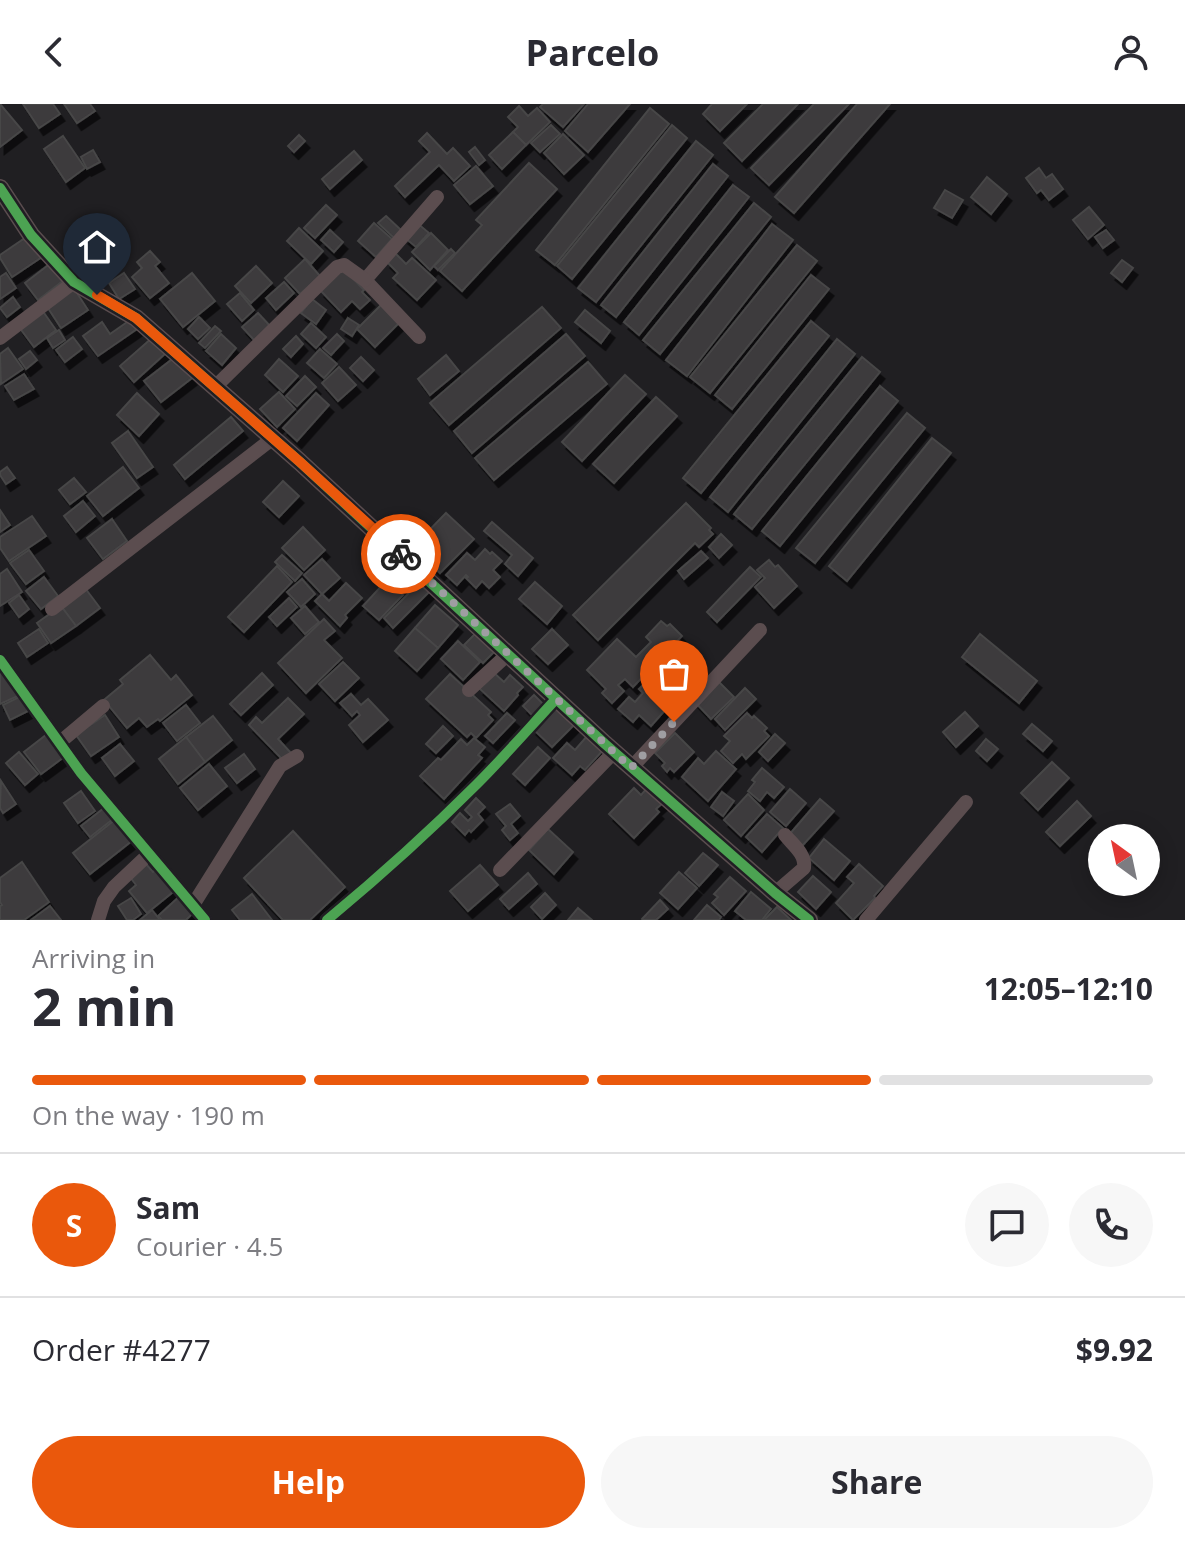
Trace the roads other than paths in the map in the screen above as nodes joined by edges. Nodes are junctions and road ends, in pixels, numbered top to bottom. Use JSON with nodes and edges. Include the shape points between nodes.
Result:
{"nodes":[{"id":1,"x":0,"y":188,"type":"edge"},
{"id":2,"x":437,"y":197,"type":"dead end"},
{"id":3,"x":365,"y":280,"type":"junction"},
{"id":4,"x":74,"y":282,"type":"junction"},
{"id":5,"x":419,"y":337,"type":"dead end"},
{"id":6,"x":0,"y":338,"type":"edge"},
{"id":7,"x":215,"y":387,"type":"junction"},
{"id":8,"x":272,"y":439,"type":"junction"},
{"id":9,"x":52,"y":609,"type":"dead end"},
{"id":10,"x":760,"y":630,"type":"dead end"},
{"id":11,"x":508,"y":654,"type":"junction"},
{"id":12,"x":0,"y":660,"type":"edge"},
{"id":13,"x":469,"y":690,"type":"dead end"},
{"id":14,"x":556,"y":699,"type":"junction"},
{"id":15,"x":103,"y":706,"type":"dead end"},
{"id":16,"x":59,"y":743,"type":"junction"},
{"id":17,"x":614,"y":752,"type":"junction"},
{"id":18,"x":297,"y":756,"type":"dead end"},
{"id":19,"x":631,"y":768,"type":"junction"},
{"id":20,"x":966,"y":802,"type":"dead end"},
{"id":21,"x":785,"y":835,"type":"dead end"},
{"id":22,"x":149,"y":854,"type":"junction"},
{"id":23,"x":500,"y":870,"type":"dead end"},
{"id":24,"x":775,"y":893,"type":"junction"},
{"id":25,"x":199,"y":915,"type":"edge"},
{"id":26,"x":98,"y":920,"type":"edge"},
{"id":27,"x":327,"y":920,"type":"edge"},
{"id":28,"x":809,"y":920,"type":"edge"},
{"id":29,"x":866,"y":920,"type":"edge"}],
"edges":[{"from":1,"to":4,"type":"street","via":[[31,235]]},
{"from":2,"to":3,"type":"street"},
{"from":3,"to":5,"type":"street"},
{"from":3,"to":7,"type":"street","via":[[344,265],[337,267]]},
{"from":4,"to":6,"type":"street"},
{"from":4,"to":7,"type":"street","via":[[136,318]]},
{"from":7,"to":8,"type":"street"},
{"from":8,"to":9,"type":"street"},
{"from":8,"to":11,"type":"street"},
{"from":10,"to":19,"type":"street"},
{"from":11,"to":13,"type":"street"},
{"from":11,"to":14,"type":"street"},
{"from":12,"to":16,"type":"street"},
{"from":14,"to":17,"type":"street"},
{"from":14,"to":27,"type":"street","via":[[478,783]]},
{"from":15,"to":16,"type":"street"},
{"from":16,"to":22,"type":"street"},
{"from":17,"to":19,"type":"street"},
{"from":17,"to":23,"type":"street"},
{"from":18,"to":25,"type":"street","via":[[277,771]]},
{"from":19,"to":24,"type":"street"},
{"from":20,"to":29,"type":"street"},
{"from":21,"to":24,"type":"street","via":[[805,863]]},
{"from":22,"to":25,"type":"street"},
{"from":22,"to":26,"type":"street","via":[[114,887]]},
{"from":24,"to":28,"type":"street"}]}
